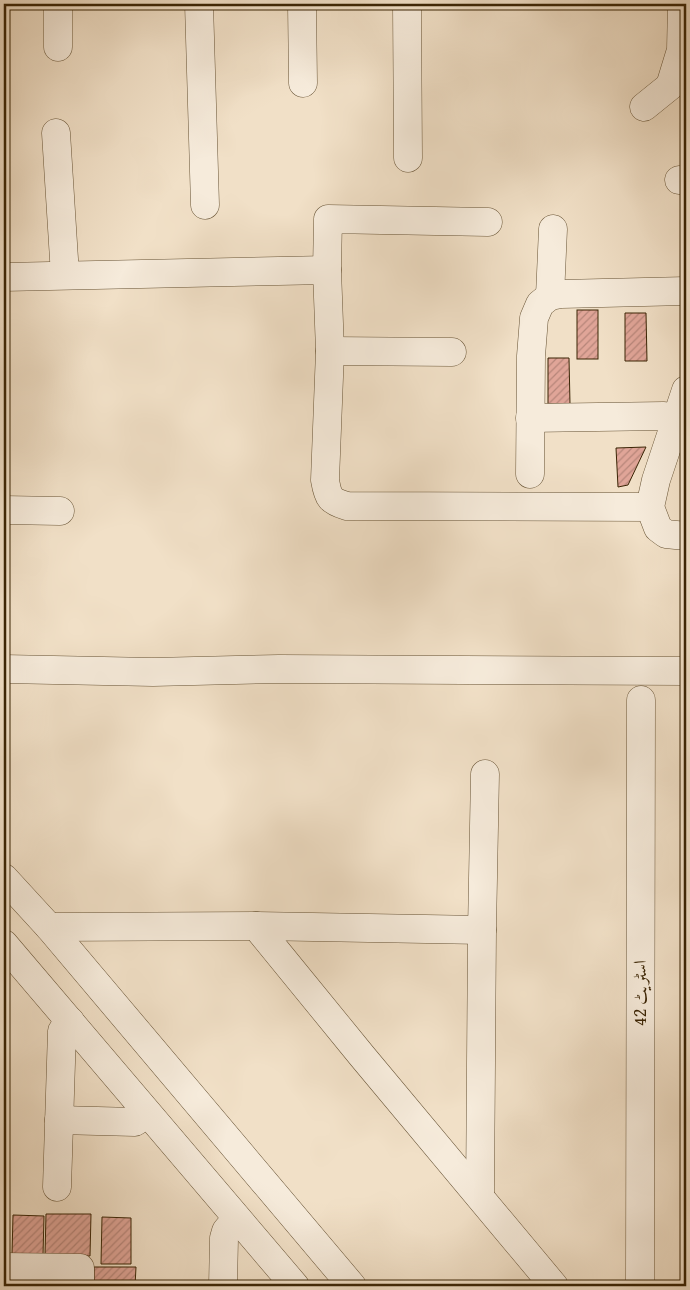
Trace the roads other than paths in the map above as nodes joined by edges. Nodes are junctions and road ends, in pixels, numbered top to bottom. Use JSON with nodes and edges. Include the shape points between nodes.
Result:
{"nodes":[{"id":1,"x":58,"y":4,"type":"edge"},
{"id":2,"x":199,"y":4,"type":"edge"},
{"id":3,"x":302,"y":4,"type":"edge"},
{"id":4,"x":407,"y":4,"type":"edge"},
{"id":5,"x":682,"y":4,"type":"edge"},
{"id":6,"x":58,"y":47,"type":"dead end"},
{"id":7,"x":303,"y":83,"type":"dead end"},
{"id":8,"x":644,"y":107,"type":"dead end"},
{"id":9,"x":56,"y":132,"type":"dead end"},
{"id":10,"x":408,"y":158,"type":"dead end"},
{"id":11,"x":205,"y":205,"type":"dead end"},
{"id":12,"x":488,"y":222,"type":"dead end"},
{"id":13,"x":553,"y":229,"type":"dead end"},
{"id":14,"x":327,"y":270,"type":"junction"},
{"id":15,"x":65,"y":275,"type":"junction"},
{"id":16,"x":4,"y":277,"type":"edge"},
{"id":17,"x":686,"y":291,"type":"edge"},
{"id":18,"x":550,"y":296,"type":"junction"},
{"id":19,"x":330,"y":351,"type":"junction"},
{"id":20,"x":452,"y":352,"type":"dead end"},
{"id":21,"x":686,"y":390,"type":"edge"},
{"id":22,"x":530,"y":418,"type":"junction"},
{"id":23,"x":675,"y":420,"type":"junction"},
{"id":24,"x":530,"y":474,"type":"dead end"},
{"id":25,"x":4,"y":510,"type":"edge"},
{"id":26,"x":60,"y":511,"type":"dead end"},
{"id":27,"x":654,"y":518,"type":"junction"},
{"id":28,"x":686,"y":536,"type":"edge"},
{"id":29,"x":4,"y":669,"type":"edge"},
{"id":30,"x":686,"y":671,"type":"edge"},
{"id":31,"x":641,"y":700,"type":"dead end"},
{"id":32,"x":485,"y":774,"type":"dead end"},
{"id":33,"x":4,"y":878,"type":"edge"},
{"id":34,"x":256,"y":926,"type":"junction"},
{"id":35,"x":50,"y":927,"type":"junction"},
{"id":36,"x":482,"y":930,"type":"junction"},
{"id":37,"x":4,"y":944,"type":"edge"},
{"id":38,"x":70,"y":1021,"type":"junction"},
{"id":39,"x":147,"y":1113,"type":"junction"},
{"id":40,"x":59,"y":1120,"type":"junction"},
{"id":41,"x":57,"y":1187,"type":"dead end"},
{"id":42,"x":480,"y":1196,"type":"junction"},
{"id":43,"x":236,"y":1219,"type":"junction"},
{"id":44,"x":4,"y":1267,"type":"edge"},
{"id":45,"x":80,"y":1286,"type":"edge"},
{"id":46,"x":223,"y":1286,"type":"edge"},
{"id":47,"x":294,"y":1286,"type":"edge"},
{"id":48,"x":352,"y":1286,"type":"edge"},
{"id":49,"x":554,"y":1286,"type":"edge"},
{"id":50,"x":640,"y":1286,"type":"edge"}],
"edges":[{"from":1,"to":6,"type":"street"},
{"from":2,"to":11,"type":"street"},
{"from":3,"to":7,"type":"street"},
{"from":4,"to":10,"type":"street"},
{"from":5,"to":8,"type":"street","via":[[681,50],[670,86]]},
{"from":9,"to":15,"type":"street"},
{"from":12,"to":14,"type":"street","via":[[328,219]]},
{"from":13,"to":18,"type":"street"},
{"from":14,"to":15,"type":"street"},
{"from":14,"to":19,"type":"street"},
{"from":15,"to":16,"type":"street"},
{"from":17,"to":18,"type":"street"},
{"from":18,"to":22,"type":"street","via":[[540,304],[534,318]]},
{"from":19,"to":20,"type":"street"},
{"from":19,"to":27,"type":"street","via":[[326,480],[330,498],[336,503]]},
{"from":21,"to":23,"type":"street"},
{"from":22,"to":23,"type":"street","via":[[664,416]]},
{"from":22,"to":24,"type":"street"},
{"from":23,"to":27,"type":"street","via":[[656,480]]},
{"from":25,"to":26,"type":"street"},
{"from":27,"to":28,"type":"street","via":[[666,534]]},
{"from":29,"to":30,"type":"street","via":[[152,672],[279,669]]},
{"from":31,"to":50,"type":"street","name":"اسٹریٹ 42"},
{"from":32,"to":36,"type":"street"},
{"from":33,"to":35,"type":"street"},
{"from":34,"to":35,"type":"street"},
{"from":34,"to":36,"type":"street"},
{"from":34,"to":42,"type":"street"},
{"from":35,"to":48,"type":"street"},
{"from":36,"to":42,"type":"street"},
{"from":37,"to":38,"type":"street"},
{"from":38,"to":39,"type":"street"},
{"from":38,"to":40,"type":"street","via":[[62,1030]]},
{"from":39,"to":40,"type":"street","via":[[135,1122]]},
{"from":39,"to":43,"type":"street"},
{"from":40,"to":41,"type":"street"},
{"from":42,"to":49,"type":"street"},
{"from":43,"to":46,"type":"street","via":[[224,1238]]},
{"from":43,"to":47,"type":"street"},
{"from":44,"to":45,"type":"street","via":[[80,1268]]}]}
